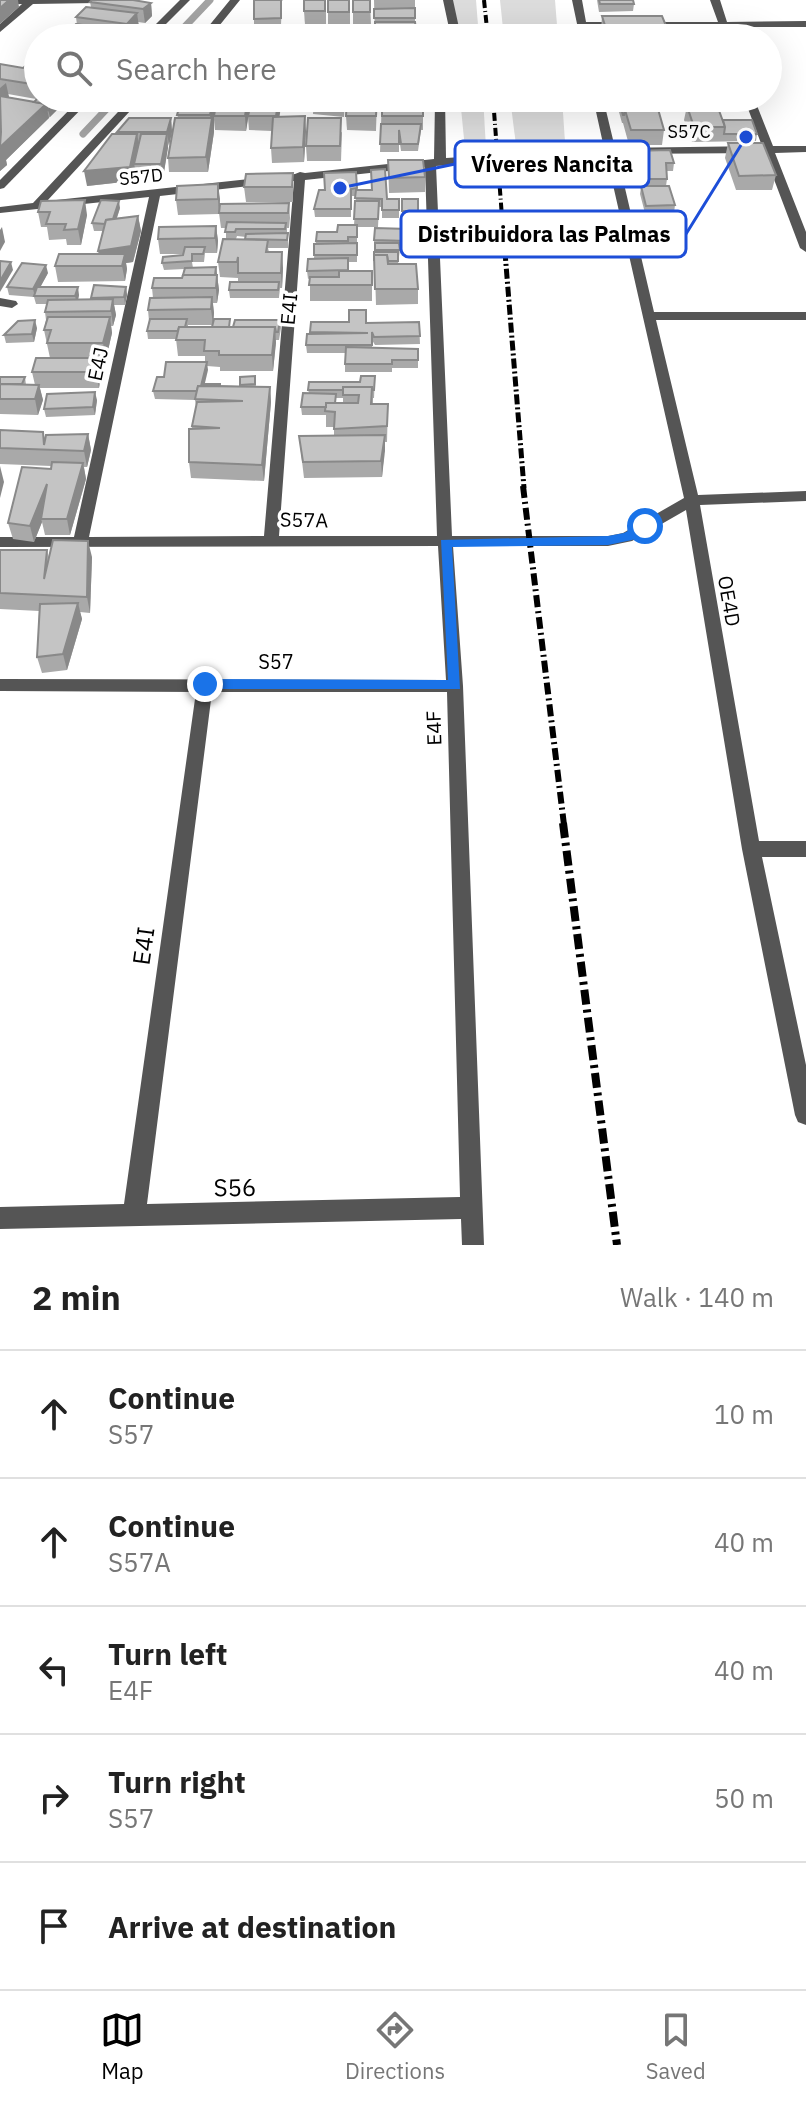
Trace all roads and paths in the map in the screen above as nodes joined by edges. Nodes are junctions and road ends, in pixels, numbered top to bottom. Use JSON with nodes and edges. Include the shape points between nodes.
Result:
{"nodes":[{"id":1,"x":96,"y":0,"type":"edge"},
{"id":2,"x":185,"y":0,"type":"edge"},
{"id":3,"x":235,"y":0,"type":"edge"},
{"id":4,"x":448,"y":0,"type":"edge"},
{"id":5,"x":577,"y":0,"type":"edge"},
{"id":6,"x":715,"y":0,"type":"edge"},
{"id":7,"x":32,"y":1,"type":"edge"},
{"id":8,"x":0,"y":2,"type":"edge"},
{"id":9,"x":161,"y":24,"type":"edge"},
{"id":10,"x":218,"y":24,"type":"edge"},
{"id":11,"x":454,"y":24,"type":"edge"},
{"id":12,"x":582,"y":24,"type":"edge"},
{"id":13,"x":723,"y":24,"type":"joint"},
{"id":14,"x":806,"y":24,"type":"edge"},
{"id":15,"x":0,"y":29,"type":"edge"},
{"id":16,"x":73,"y":112,"type":"edge"},
{"id":17,"x":124,"y":112,"type":"edge"},
{"id":18,"x":439,"y":112,"type":"edge"},
{"id":19,"x":601,"y":112,"type":"edge"},
{"id":20,"x":754,"y":112,"type":"edge"},
{"id":21,"x":767,"y":149,"type":"junction"},
{"id":22,"x":806,"y":149,"type":"edge"},
{"id":23,"x":609,"y":151,"type":"junction"},
{"id":24,"x":435,"y":162,"type":"junction"},
{"id":25,"x":300,"y":175,"type":"junction"},
{"id":26,"x":0,"y":186,"type":"edge"},
{"id":27,"x":155,"y":194,"type":"junction"},
{"id":28,"x":37,"y":205,"type":"junction"},
{"id":29,"x":0,"y":210,"type":"edge"},
{"id":30,"x":806,"y":248,"type":"edge"},
{"id":31,"x":649,"y":316,"type":"junction"},
{"id":32,"x":806,"y":316,"type":"edge"},
{"id":33,"x":806,"y":496,"type":"edge"},
{"id":34,"x":692,"y":500,"type":"junction"},
{"id":35,"x":271,"y":539,"type":"junction"},
{"id":36,"x":0,"y":542,"type":"edge"},
{"id":37,"x":80,"y":542,"type":"junction"},
{"id":38,"x":445,"y":543,"type":"junction"},
{"id":39,"x":205,"y":684,"type":"junction"},
{"id":40,"x":0,"y":685,"type":"edge"},
{"id":41,"x":455,"y":686,"type":"junction"},
{"id":42,"x":751,"y":849,"type":"junction"},
{"id":43,"x":806,"y":849,"type":"edge"},
{"id":44,"x":806,"y":1115,"type":"edge"},
{"id":45,"x":471,"y":1208,"type":"junction"},
{"id":46,"x":134,"y":1216,"type":"junction"},
{"id":47,"x":0,"y":1218,"type":"edge"},
{"id":48,"x":473,"y":1245,"type":"edge"}],
"edges":[{"from":1,"to":7,"type":"street"},
{"from":2,"to":9,"type":"street"},
{"from":3,"to":10,"type":"street"},
{"from":4,"to":11,"type":"street"},
{"from":5,"to":12,"type":"street"},
{"from":6,"to":13,"type":"street"},
{"from":7,"to":8,"type":"street"},
{"from":7,"to":15,"type":"street"},
{"from":13,"to":14,"type":"street"},
{"from":16,"to":26,"type":"street"},
{"from":17,"to":28,"type":"street"},
{"from":18,"to":24,"type":"street","name":"E4F"},
{"from":19,"to":23,"type":"street","name":"OE4D"},
{"from":20,"to":21,"type":"street"},
{"from":21,"to":22,"type":"street","name":"S57C"},
{"from":21,"to":23,"type":"street","name":"S57C"},
{"from":21,"to":30,"type":"street"},
{"from":23,"to":24,"type":"street","name":"S57C"},
{"from":23,"to":31,"type":"street","name":"OE4D"},
{"from":24,"to":25,"type":"street","name":"S57D"},
{"from":24,"to":38,"type":"street","name":"E4F"},
{"from":25,"to":27,"type":"street","name":"S57D"},
{"from":25,"to":35,"type":"street","name":"E4I"},
{"from":27,"to":28,"type":"street","name":"S57D"},
{"from":27,"to":37,"type":"street","name":"E4J"},
{"from":28,"to":29,"type":"street","name":"S57D"},
{"from":31,"to":32,"type":"street"},
{"from":31,"to":34,"type":"street","name":"OE4D"},
{"from":33,"to":34,"type":"street"},
{"from":34,"to":38,"type":"street","name":"S57A","via":[[627,537],[608,541]]},
{"from":34,"to":42,"type":"street","name":"OE4D"},
{"from":35,"to":37,"type":"street","name":"S57A"},
{"from":35,"to":38,"type":"street","name":"S57A"},
{"from":36,"to":37,"type":"street","name":"S57A"},
{"from":38,"to":41,"type":"street","name":"E4F"},
{"from":39,"to":40,"type":"street","name":"S57"},
{"from":39,"to":41,"type":"street","name":"S57"},
{"from":39,"to":46,"type":"street","name":"E4I"},
{"from":41,"to":45,"type":"street","name":"E4F"},
{"from":42,"to":43,"type":"street"},
{"from":42,"to":44,"type":"street","name":"OE4D"},
{"from":45,"to":46,"type":"street","name":"S56"},
{"from":45,"to":48,"type":"street","name":"E4F"},
{"from":46,"to":47,"type":"street","name":"S56"}]}
